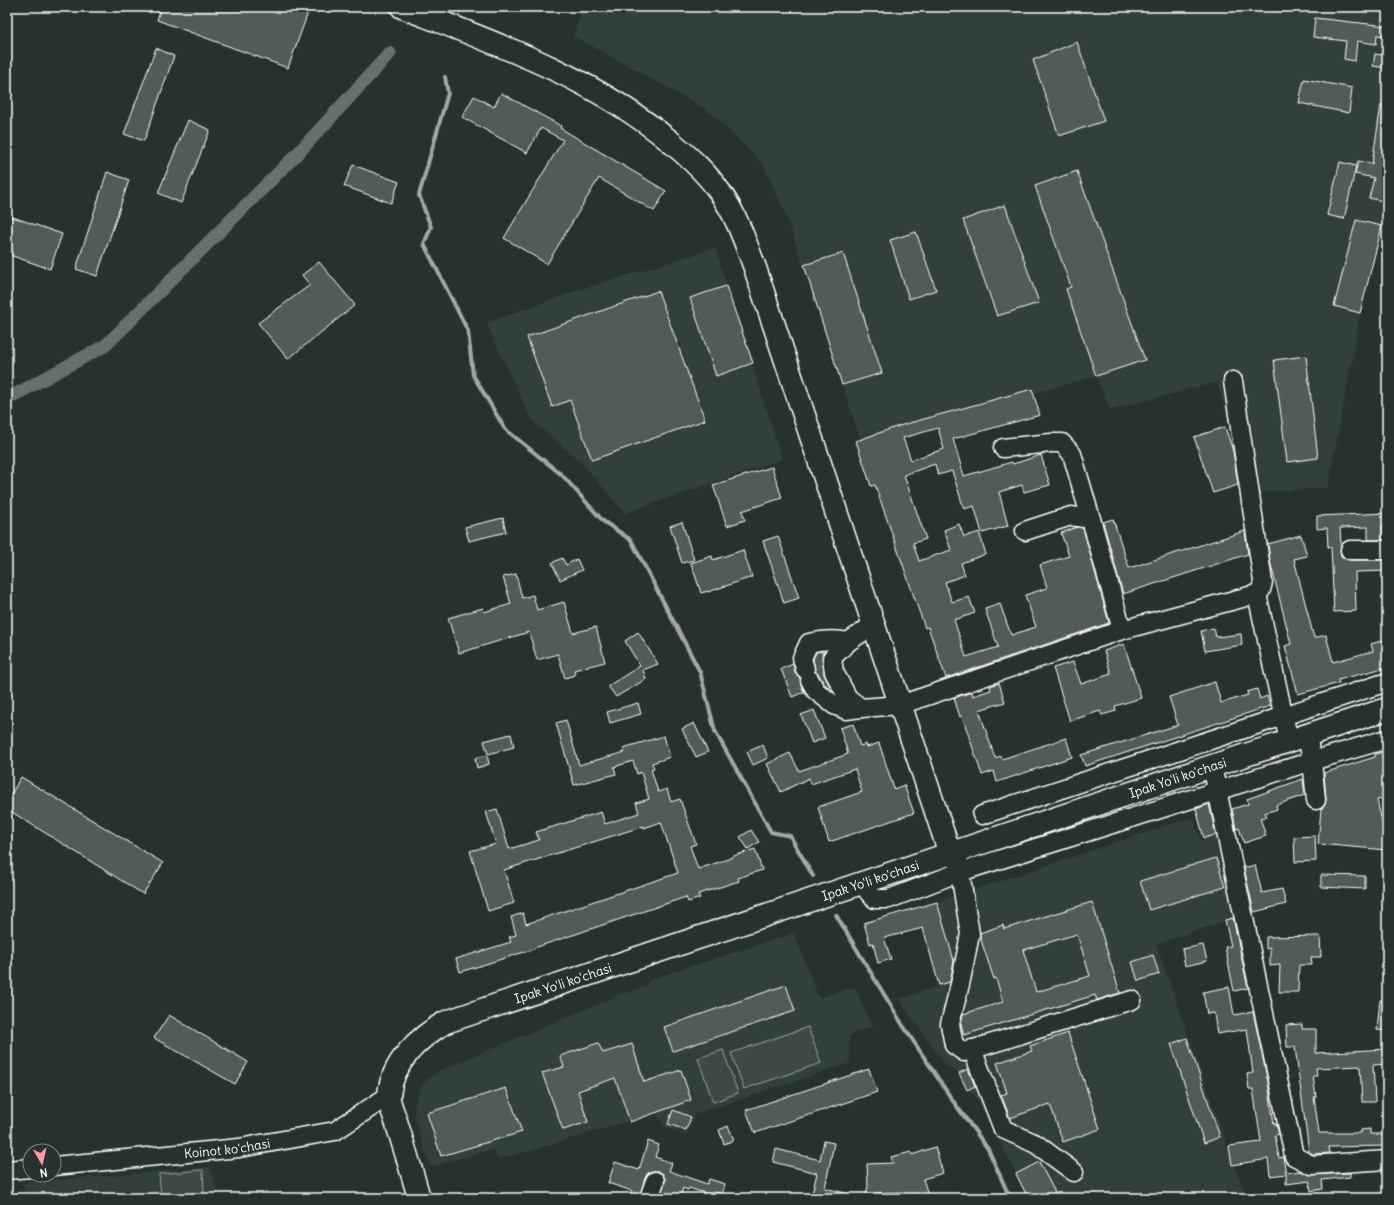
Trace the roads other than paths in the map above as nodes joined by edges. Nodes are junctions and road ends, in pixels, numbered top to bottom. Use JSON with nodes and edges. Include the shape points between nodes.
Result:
{"nodes":[{"id":1,"x":402,"y":7,"type":"edge"},
{"id":2,"x":1232,"y":381,"type":"dead end"},
{"id":3,"x":1003,"y":448,"type":"dead end"},
{"id":4,"x":1091,"y":519,"type":"junction"},
{"id":5,"x":1025,"y":531,"type":"dead end"},
{"id":6,"x":1350,"y":550,"type":"dead end"},
{"id":7,"x":1387,"y":550,"type":"edge"},
{"id":8,"x":1257,"y":594,"type":"junction"},
{"id":9,"x":874,"y":625,"type":"junction"},
{"id":10,"x":1122,"y":630,"type":"junction"},
{"id":11,"x":848,"y":642,"type":"junction"},
{"id":12,"x":1387,"y":682,"type":"edge"},
{"id":13,"x":900,"y":705,"type":"junction"},
{"id":14,"x":861,"y":708,"type":"junction"},
{"id":15,"x":1387,"y":709,"type":"edge"},
{"id":16,"x":1283,"y":716,"type":"junction"},
{"id":17,"x":1298,"y":738,"type":"junction"},
{"id":18,"x":1387,"y":739,"type":"edge"},
{"id":19,"x":1312,"y":761,"type":"junction"},
{"id":20,"x":1212,"y":766,"type":"junction"},
{"id":21,"x":1217,"y":791,"type":"junction"},
{"id":22,"x":1316,"y":800,"type":"dead end"},
{"id":23,"x":982,"y":815,"type":"dead end"},
{"id":24,"x":956,"y":859,"type":"junction"},
{"id":25,"x":1132,"y":1000,"type":"dead end"},
{"id":26,"x":972,"y":1049,"type":"junction"},
{"id":27,"x":388,"y":1096,"type":"junction"},
{"id":28,"x":1387,"y":1160,"type":"edge"},
{"id":29,"x":62,"y":1165,"type":"edge"},
{"id":30,"x":22,"y":1169,"type":"edge"},
{"id":31,"x":7,"y":1170,"type":"edge"},
{"id":32,"x":1074,"y":1172,"type":"dead end"},
{"id":33,"x":419,"y":1198,"type":"edge"}],
"edges":[{"from":1,"to":9,"type":"main road","via":[[543,64],[607,97],[658,131],[704,171],[734,214],[755,268]]},
{"from":2,"to":8,"type":"street","via":[[1263,582]]},
{"from":3,"to":4,"type":"street","via":[[1062,443],[1072,454]]},
{"from":4,"to":5,"type":"street","via":[[1071,516]]},
{"from":4,"to":10,"type":"street"},
{"from":6,"to":7,"type":"street"},
{"from":8,"to":10,"type":"street"},
{"from":8,"to":16,"type":"street"},
{"from":9,"to":11,"type":"street"},
{"from":9,"to":13,"type":"main road"},
{"from":10,"to":13,"type":"street"},
{"from":11,"to":14,"type":"street","via":[[832,658],[834,672],[848,698]]},
{"from":11,"to":14,"type":"street","via":[[809,642],[802,658],[816,691],[834,705],[846,710]]},
{"from":12,"to":16,"type":"street"},
{"from":13,"to":14,"type":"street"},
{"from":13,"to":24,"type":"main road"},
{"from":15,"to":17,"type":"main road","name":"Ipak Yo'li ko'chasi"},
{"from":16,"to":17,"type":"street"},
{"from":16,"to":23,"type":"street"},
{"from":17,"to":19,"type":"street"},
{"from":17,"to":20,"type":"main road","name":"Ipak Yo'li ko'chasi"},
{"from":18,"to":19,"type":"street"},
{"from":19,"to":21,"type":"street"},
{"from":19,"to":22,"type":"street"},
{"from":20,"to":21,"type":"street"},
{"from":20,"to":24,"type":"main road","name":"Ipak Yo'li ko'chasi"},
{"from":21,"to":24,"type":"street"},
{"from":21,"to":28,"type":"street","via":[[1294,1156],[1311,1164]]},
{"from":24,"to":26,"type":"street","via":[[970,934],[950,1024],[954,1045],[964,1052]]},
{"from":24,"to":27,"type":"main road","name":"Ipak Yo'li ko'chasi","via":[[864,882],[446,1022],[431,1031],[409,1052],[392,1079]]},
{"from":25,"to":26,"type":"street"},
{"from":26,"to":32,"type":"street","via":[[1003,1129],[1036,1144]]},
{"from":27,"to":29,"type":"street","name":"Koinot ko'chasi","via":[[335,1131],[239,1148]]},
{"from":27,"to":33,"type":"main road"},
{"from":30,"to":31,"type":"street"}]}
